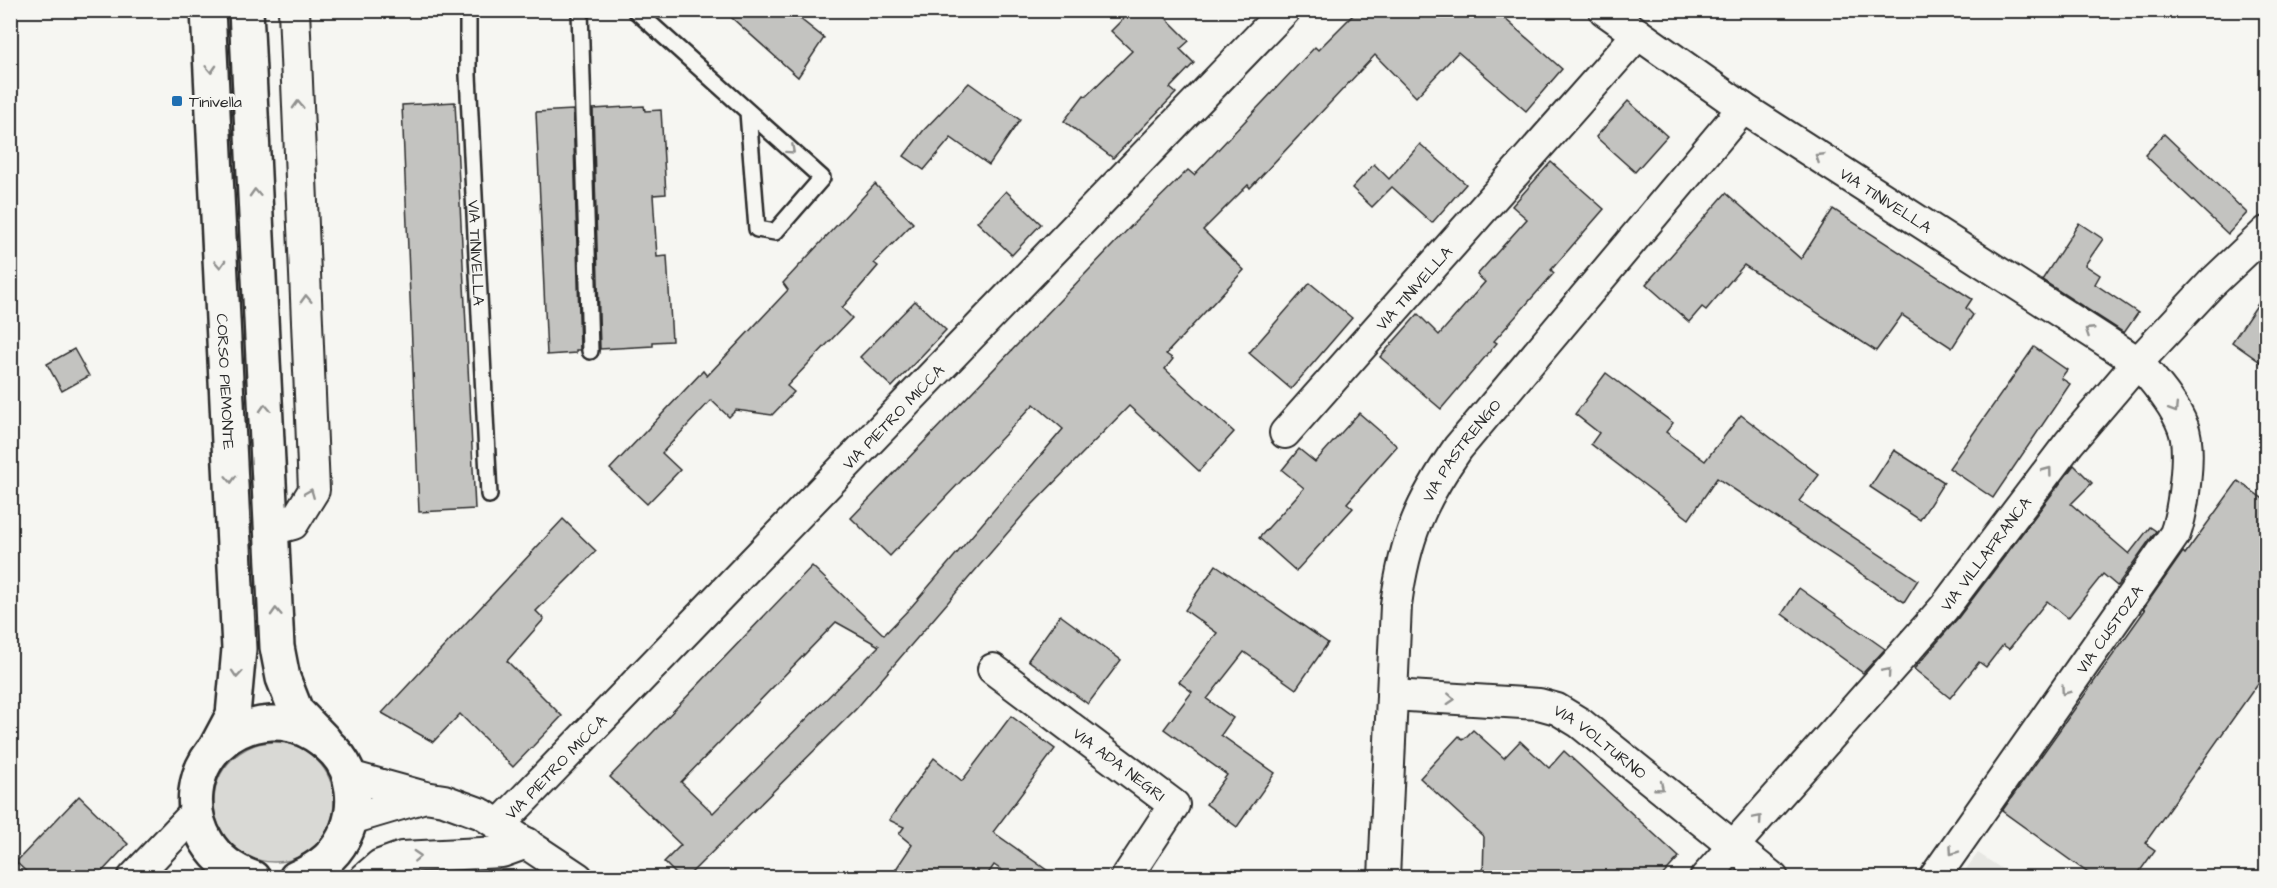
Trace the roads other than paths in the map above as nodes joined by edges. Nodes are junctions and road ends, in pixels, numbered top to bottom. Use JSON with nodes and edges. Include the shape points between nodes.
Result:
{"nodes":[{"id":1,"x":208,"y":10,"type":"edge"},
{"id":2,"x":246,"y":10,"type":"edge"},
{"id":3,"x":294,"y":10,"type":"edge"},
{"id":4,"x":468,"y":10,"type":"edge"},
{"id":5,"x":580,"y":10,"type":"edge"},
{"id":6,"x":635,"y":10,"type":"edge"},
{"id":7,"x":1285,"y":10,"type":"edge"},
{"id":8,"x":1604,"y":10,"type":"edge"},
{"id":9,"x":1638,"y":34,"type":"junction"},
{"id":10,"x":1743,"y":108,"type":"junction"},
{"id":11,"x":748,"y":112,"type":"junction"},
{"id":12,"x":2266,"y":232,"type":"edge"},
{"id":13,"x":590,"y":351,"type":"dead end"},
{"id":14,"x":2138,"y":362,"type":"junction"},
{"id":15,"x":1285,"y":433,"type":"dead end"},
{"id":16,"x":489,"y":495,"type":"dead end"},
{"id":17,"x":271,"y":530,"type":"junction"},
{"id":18,"x":993,"y":669,"type":"dead end"},
{"id":19,"x":1392,"y":695,"type":"junction"},
{"id":20,"x":324,"y":740,"type":"junction"},
{"id":21,"x":216,"y":747,"type":"junction"},
{"id":22,"x":349,"y":776,"type":"junction"},
{"id":23,"x":424,"y":797,"type":"junction"},
{"id":24,"x":195,"y":813,"type":"junction"},
{"id":25,"x":351,"y":819,"type":"junction"},
{"id":26,"x":500,"y":824,"type":"junction"},
{"id":27,"x":527,"y":843,"type":"junction"},
{"id":28,"x":1734,"y":846,"type":"junction"},
{"id":29,"x":307,"y":875,"type":"edge"},
{"id":30,"x":243,"y":876,"type":"edge"},
{"id":31,"x":133,"y":878,"type":"edge"},
{"id":32,"x":365,"y":878,"type":"edge"},
{"id":33,"x":578,"y":878,"type":"edge"},
{"id":34,"x":1126,"y":878,"type":"edge"},
{"id":35,"x":1384,"y":878,"type":"edge"},
{"id":36,"x":1705,"y":878,"type":"edge"},
{"id":37,"x":1773,"y":878,"type":"edge"},
{"id":38,"x":1934,"y":878,"type":"edge"}],
"edges":[{"from":1,"to":21,"type":"main road","name":"CORSO PIEMONTE","one_way":true,"via":[[239,649],[233,715]]},
{"from":17,"to":2,"type":"main road","one_way":true},
{"from":17,"to":3,"type":"street","one_way":true,"via":[[293,524],[314,490]]},
{"from":4,"to":16,"type":"lane","name":"VIA TINIVELLA"},
{"from":5,"to":13,"type":"lane"},
{"from":6,"to":11,"type":"lane"},
{"from":7,"to":26,"type":"street","name":"VIA PIETRO MICCA"},
{"from":8,"to":9,"type":"street","name":"VIA TINIVELLA"},
{"from":9,"to":10,"type":"street","name":"VIA TINIVELLA"},
{"from":9,"to":15,"type":"street","name":"VIA TINIVELLA"},
{"from":14,"to":10,"type":"street","name":"VIA TINIVELLA","one_way":true},
{"from":10,"to":19,"type":"street","name":"VIA PASTRENGO","via":[[1440,474],[1410,534],[1401,570]]},
{"from":11,"to":11,"type":"lane","one_way":true,"via":[[822,178],[774,232],[757,229]]},
{"from":12,"to":14,"type":"street","name":"VIA VILLAFRANCA"},
{"from":28,"to":14,"type":"street","name":"VIA VILLAFRANCA","one_way":true,"via":[[1944,608],[2069,443]]},
{"from":14,"to":38,"type":"street","name":"VIA CUSTOZA","one_way":true,"via":[[2177,412],[2185,431],[2185,477],[2181,518],[2175,534]]},
{"from":20,"to":17,"type":"main road","one_way":true,"via":[[296,711],[283,678]]},
{"from":18,"to":34,"type":"street","name":"VIA ADA NEGRI","via":[[1174,805]]},
{"from":19,"to":28,"type":"street","name":"VIA VOLTURNO","one_way":true,"via":[[1539,704],[1557,709],[1581,723]]},
{"from":19,"to":35,"type":"street","name":"VIA PASTRENGO"},
{"from":20,"to":21,"type":"main road","via":[[304,728],[281,723],[257,724]]},
{"from":20,"to":22,"type":"main road","via":[[339,756]]},
{"from":21,"to":24,"type":"main road","name":"CORSO PIEMONTE","via":[[203,767],[196,789]]},
{"from":22,"to":23,"type":"street"},
{"from":22,"to":25,"type":"main road","via":[[353,797]]},
{"from":23,"to":25,"type":"street"},
{"from":23,"to":26,"type":"street","via":[[466,807]]},
{"from":24,"to":30,"type":"main road","via":[[203,837],[217,857]]},
{"from":24,"to":31,"type":"street"},
{"from":25,"to":29,"type":"main road","via":[[344,839],[331,857]]},
{"from":26,"to":27,"type":"street"},
{"from":32,"to":27,"type":"street","one_way":true,"via":[[380,865],[402,857],[502,852]]},
{"from":27,"to":33,"type":"street"},
{"from":28,"to":36,"type":"street","name":"VIA VILLAFRANCA"},
{"from":28,"to":37,"type":"street","name":"VIA VOLTURNO"}]}
